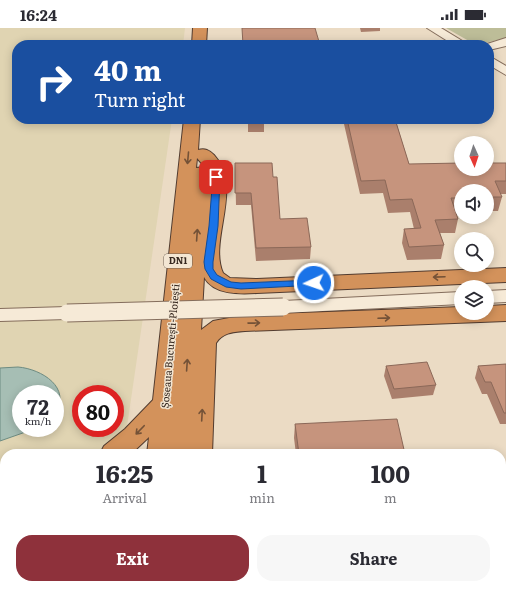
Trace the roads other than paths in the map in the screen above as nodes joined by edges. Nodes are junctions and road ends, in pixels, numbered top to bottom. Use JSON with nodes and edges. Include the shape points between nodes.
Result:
{"nodes":[{"id":1,"x":200,"y":28,"type":"edge"},
{"id":2,"x":212,"y":28,"type":"edge"},
{"id":3,"x":433,"y":28,"type":"edge"},
{"id":4,"x":199,"y":40,"type":"edge"},
{"id":5,"x":211,"y":40,"type":"edge"},
{"id":6,"x":454,"y":40,"type":"edge"},
{"id":7,"x":506,"y":42,"type":"edge"},
{"id":8,"x":494,"y":45,"type":"edge"},
{"id":9,"x":494,"y":63,"type":"edge"},
{"id":10,"x":506,"y":71,"type":"edge"},
{"id":11,"x":192,"y":124,"type":"edge"},
{"id":12,"x":205,"y":124,"type":"edge"},
{"id":13,"x":203,"y":154,"type":"junction"},
{"id":14,"x":506,"y":275,"type":"edge"},
{"id":15,"x":506,"y":296,"type":"edge"},
{"id":16,"x":494,"y":297,"type":"edge"},
{"id":17,"x":454,"y":298,"type":"edge"},
{"id":18,"x":506,"y":313,"type":"edge"},
{"id":19,"x":0,"y":315,"type":"edge"},
{"id":20,"x":164,"y":404,"type":"junction"},
{"id":21,"x":119,"y":449,"type":"edge"},
{"id":22,"x":160,"y":449,"type":"edge"},
{"id":23,"x":180,"y":449,"type":"edge"},
{"id":24,"x":199,"y":449,"type":"edge"}],
"edges":[{"from":1,"to":4,"type":"highway"},
{"from":2,"to":5,"type":"highway"},
{"from":3,"to":6,"type":"street"},
{"from":7,"to":8,"type":"street"},
{"from":9,"to":10,"type":"street"},
{"from":11,"to":20,"type":"highway","name":"Șoseaua București-Ploiești","number":"DN1","one_way":true},
{"from":12,"to":13,"type":"highway","name":"Șoseaua București-Ploiești","number":"DN1"},
{"from":14,"to":13,"type":"highway","one_way":true,"via":[[252,286],[220,282],[209,269],[208,262],[214,226],[216,177],[213,167]]},
{"from":23,"to":13,"type":"highway","name":"Șoseaua București-Ploiești","number":"DN1","one_way":true},
{"from":15,"to":16,"type":"street"},
{"from":17,"to":19,"type":"street","bridge":true,"via":[[283,307]]},
{"from":24,"to":18,"type":"highway","one_way":true,"via":[[205,343],[214,329],[245,323]]},
{"from":20,"to":21,"type":"highway","one_way":true},
{"from":20,"to":22,"type":"highway","name":"Șoseaua București-Ploiești","number":"DN1"}]}
